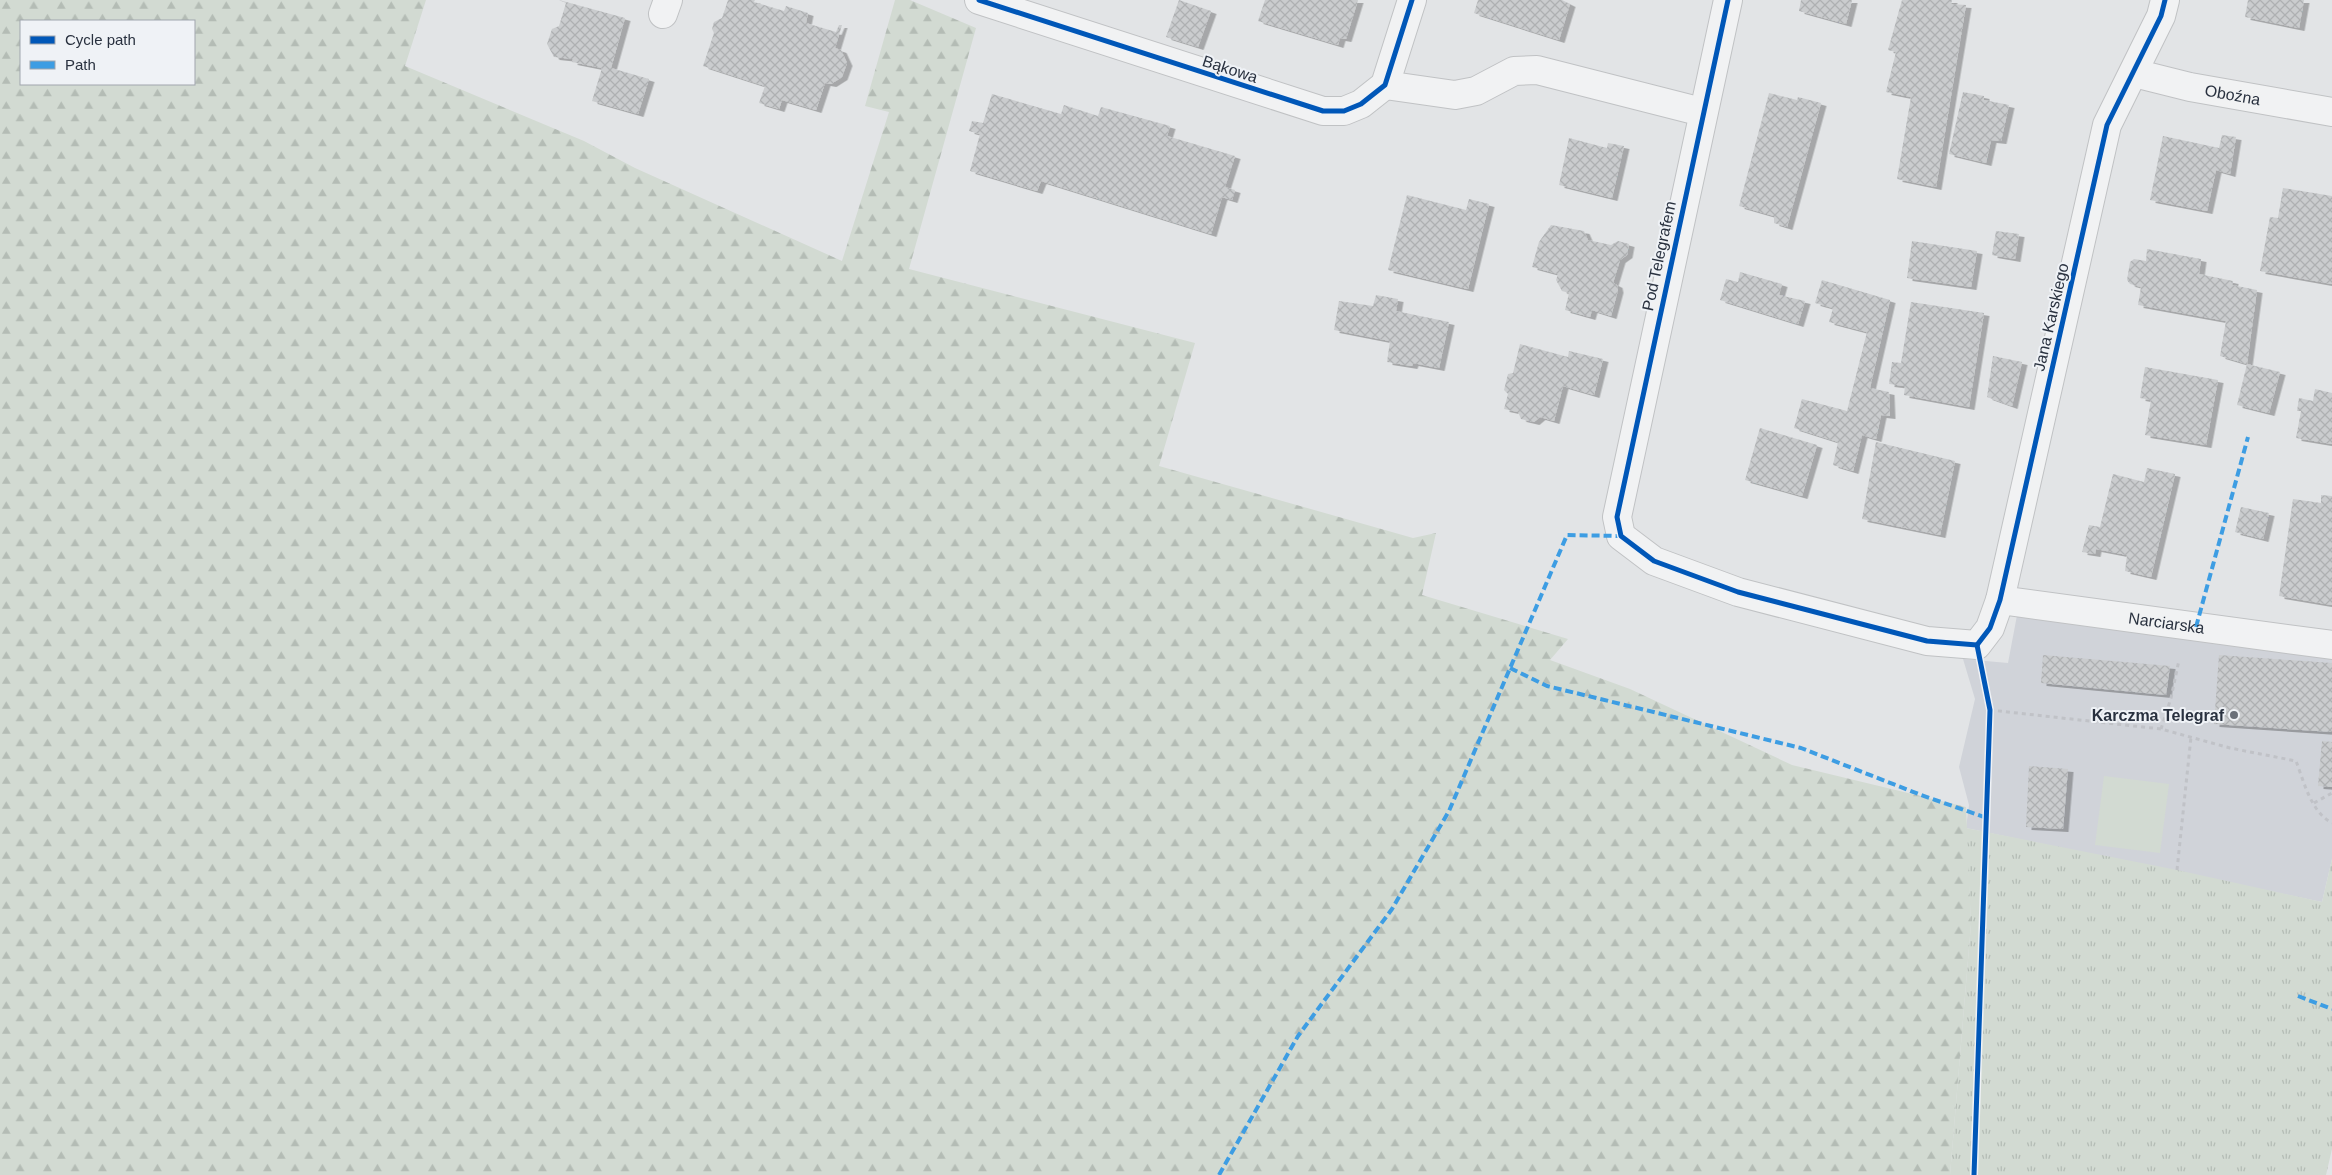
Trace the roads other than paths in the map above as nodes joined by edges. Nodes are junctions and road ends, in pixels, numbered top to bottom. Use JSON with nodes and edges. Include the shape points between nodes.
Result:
{"nodes":[{"id":1,"x":979,"y":0,"type":"edge"},
{"id":2,"x":1412,"y":0,"type":"edge"},
{"id":3,"x":1728,"y":0,"type":"edge"},
{"id":4,"x":2166,"y":0,"type":"edge"},
{"id":5,"x":2134,"y":73,"type":"junction"},
{"id":6,"x":1385,"y":85,"type":"junction"},
{"id":7,"x":1702,"y":112,"type":"junction"},
{"id":8,"x":2332,"y":112,"type":"edge"},
{"id":9,"x":2000,"y":600,"type":"junction"},
{"id":10,"x":1977,"y":645,"type":"joint"},
{"id":11,"x":2332,"y":645,"type":"edge"}],
"edges":[{"from":1,"to":6,"type":"street","name":"Bąkowa","via":[[1323,111],[1344,111],[1361,104]]},
{"from":2,"to":6,"type":"street"},
{"from":3,"to":7,"type":"street","name":"Pod Telegrafem"},
{"from":4,"to":5,"type":"street","name":"Jana Karskiego"},
{"from":5,"to":8,"type":"street","name":"Oboźna","via":[[2190,87]]},
{"from":5,"to":9,"type":"street","name":"Jana Karskiego","via":[[2107,125]]},
{"from":6,"to":7,"type":"street","via":[[1456,95],[1476,91],[1514,71],[1537,70]]},
{"from":7,"to":10,"type":"street","name":"Pod Telegrafem","via":[[1617,517],[1622,536],[1654,561],[1738,592],[1927,641]]},
{"from":9,"to":10,"type":"street","name":"Jana Karskiego","via":[[1990,628]]},
{"from":9,"to":11,"type":"street","name":"Narciarska"}]}
